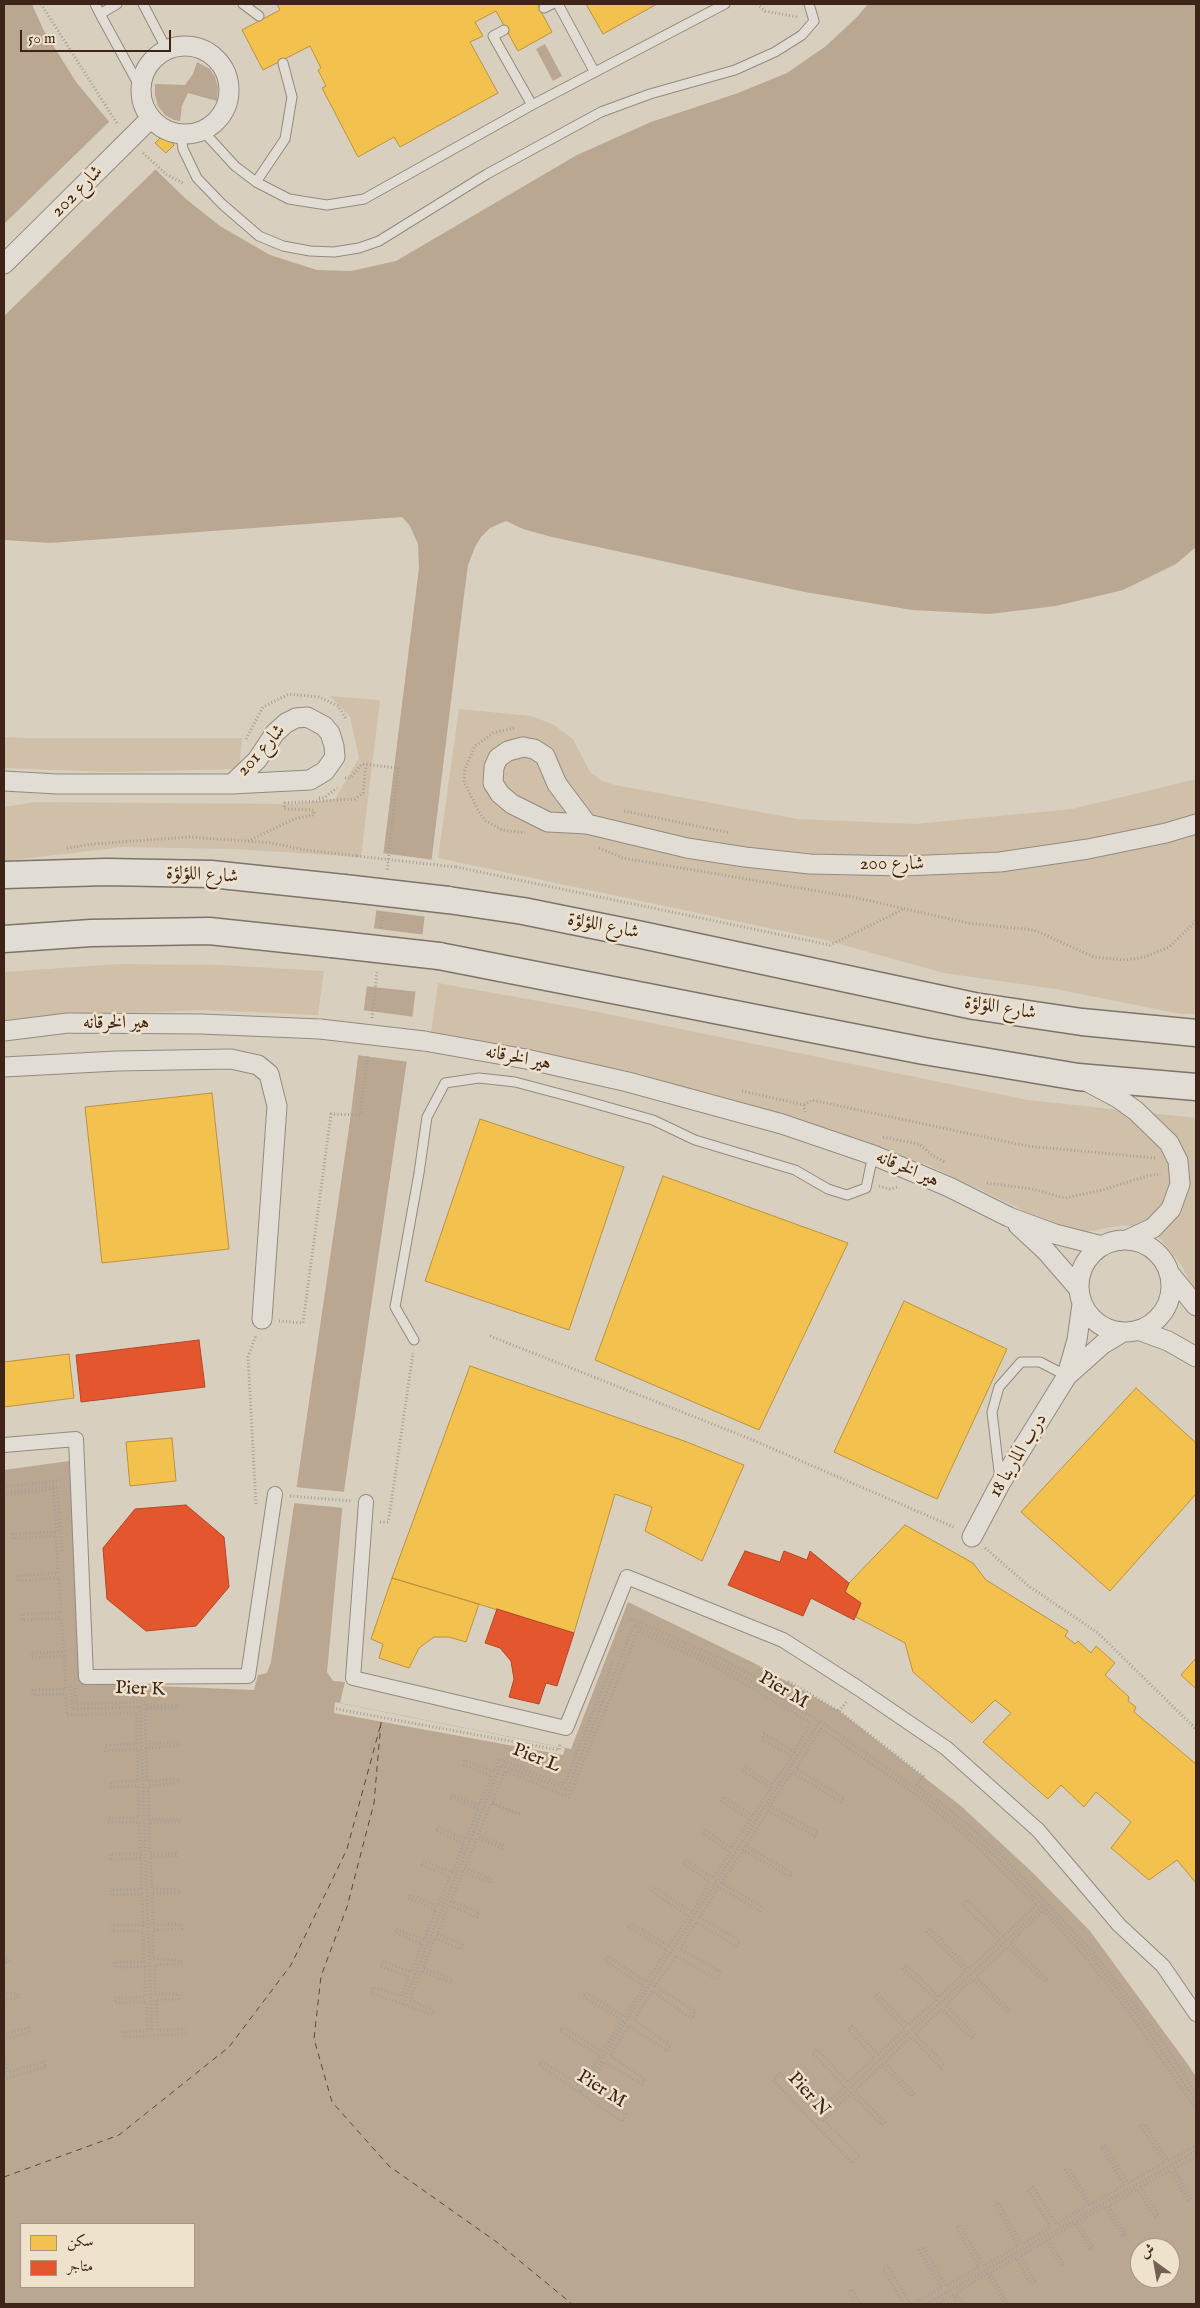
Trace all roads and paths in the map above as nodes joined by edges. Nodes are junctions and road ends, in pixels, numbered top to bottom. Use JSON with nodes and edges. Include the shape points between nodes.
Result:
{"nodes":[{"id":1,"x":41,"y":4,"type":"edge"},
{"id":2,"x":95,"y":4,"type":"edge"},
{"id":3,"x":117,"y":4,"type":"edge"},
{"id":4,"x":143,"y":4,"type":"edge"},
{"id":5,"x":243,"y":4,"type":"edge"},
{"id":6,"x":558,"y":4,"type":"edge"},
{"id":7,"x":725,"y":4,"type":"edge"},
{"id":8,"x":757,"y":4,"type":"edge"},
{"id":9,"x":809,"y":4,"type":"edge"},
{"id":10,"x":100,"y":14,"type":"junction"},
{"id":11,"x":259,"y":16,"type":"dead end"},
{"id":12,"x":814,"y":21,"type":"junction"},
{"id":13,"x":504,"y":30,"type":"dead end"},
{"id":14,"x":167,"y":50,"type":"junction"},
{"id":15,"x":283,"y":63,"type":"dead end"},
{"id":16,"x":594,"y":71,"type":"junction"},
{"id":17,"x":141,"y":89,"type":"junction"},
{"id":18,"x":532,"y":104,"type":"junction"},
{"id":19,"x":151,"y":118,"type":"junction"},
{"id":20,"x":120,"y":128,"type":"dead end"},
{"id":21,"x":203,"y":131,"type":"junction"},
{"id":22,"x":180,"y":135,"type":"junction"},
{"id":23,"x":140,"y":150,"type":"dead end"},
{"id":24,"x":256,"y":182,"type":"junction"},
{"id":25,"x":191,"y":188,"type":"dead end"},
{"id":26,"x":4,"y":264,"type":"edge"},
{"id":27,"x":349,"y":725,"type":"dead end"},
{"id":28,"x":519,"y":729,"type":"dead end"},
{"id":29,"x":243,"y":747,"type":"dead end"},
{"id":30,"x":368,"y":765,"type":"junction"},
{"id":31,"x":348,"y":771,"type":"dead end"},
{"id":32,"x":345,"y":778,"type":"junction"},
{"id":33,"x":4,"y":781,"type":"edge"},
{"id":34,"x":232,"y":784,"type":"junction"},
{"id":35,"x":324,"y":798,"type":"dead end"},
{"id":36,"x":623,"y":811,"type":"dead end"},
{"id":37,"x":587,"y":824,"type":"junction"},
{"id":38,"x":1196,"y":824,"type":"edge"},
{"id":39,"x":529,"y":832,"type":"dead end"},
{"id":40,"x":739,"y":834,"type":"dead end"},
{"id":41,"x":248,"y":841,"type":"junction"},
{"id":42,"x":597,"y":848,"type":"dead end"},
{"id":43,"x":64,"y":849,"type":"dead end"},
{"id":44,"x":387,"y":872,"type":"dead end"},
{"id":45,"x":4,"y":875,"type":"edge"},
{"id":46,"x":905,"y":908,"type":"junction"},
{"id":47,"x":383,"y":912,"type":"dead end"},
{"id":48,"x":1196,"y":921,"type":"edge"},
{"id":49,"x":381,"y":931,"type":"dead end"},
{"id":50,"x":4,"y":939,"type":"edge"},
{"id":51,"x":377,"y":971,"type":"dead end"},
{"id":52,"x":372,"y":1019,"type":"dead end"},
{"id":53,"x":4,"y":1031,"type":"edge"},
{"id":54,"x":1196,"y":1033,"type":"edge"},
{"id":55,"x":368,"y":1048,"type":"dead end"},
{"id":56,"x":4,"y":1067,"type":"edge"},
{"id":57,"x":1196,"y":1071,"type":"edge"},
{"id":58,"x":1078,"y":1077,"type":"junction"},
{"id":59,"x":1121,"y":1080,"type":"junction"},
{"id":60,"x":1196,"y":1087,"type":"edge"},
{"id":61,"x":804,"y":1105,"type":"dead end"},
{"id":62,"x":873,"y":1155,"type":"junction"},
{"id":63,"x":1178,"y":1161,"type":"junction"},
{"id":64,"x":1009,"y":1217,"type":"junction"},
{"id":65,"x":1129,"y":1239,"type":"junction"},
{"id":66,"x":1102,"y":1246,"type":"junction"},
{"id":67,"x":1170,"y":1274,"type":"junction"},
{"id":68,"x":1081,"y":1297,"type":"junction"},
{"id":69,"x":1196,"y":1306,"type":"edge"},
{"id":70,"x":262,"y":1319,"type":"junction"},
{"id":71,"x":1131,"y":1331,"type":"junction"},
{"id":72,"x":490,"y":1336,"type":"dead end"},
{"id":73,"x":414,"y":1340,"type":"joint"},
{"id":74,"x":1196,"y":1357,"type":"edge"},
{"id":75,"x":1067,"y":1376,"type":"junction"},
{"id":76,"x":4,"y":1446,"type":"edge"},
{"id":77,"x":1000,"y":1484,"type":"junction"},
{"id":78,"x":4,"y":1487,"type":"edge"},
{"id":79,"x":63,"y":1489,"type":"dead end"},
{"id":80,"x":4,"y":1494,"type":"edge"},
{"id":81,"x":276,"y":1498,"type":"junction"},
{"id":82,"x":63,"y":1499,"type":"dead end"},
{"id":83,"x":359,"y":1502,"type":"joint"},
{"id":84,"x":365,"y":1519,"type":"junction"},
{"id":85,"x":972,"y":1537,"type":"junction"},
{"id":86,"x":67,"y":1557,"type":"dead end"},
{"id":87,"x":66,"y":1612,"type":"dead end"},
{"id":88,"x":66,"y":1621,"type":"dead end"},
{"id":89,"x":627,"y":1628,"type":"dead end"},
{"id":90,"x":616,"y":1655,"type":"dead end"},
{"id":91,"x":716,"y":1667,"type":"joint"},
{"id":92,"x":75,"y":1684,"type":"dead end"},
{"id":93,"x":336,"y":1709,"type":"dead end"},
{"id":94,"x":383,"y":1717,"type":"junction"},
{"id":95,"x":820,"y":1720,"type":"junction"},
{"id":96,"x":381,"y":1722,"type":"dead end"},
{"id":97,"x":561,"y":1727,"type":"junction"},
{"id":98,"x":1196,"y":1729,"type":"edge"},
{"id":99,"x":911,"y":1791,"type":"joint"},
{"id":100,"x":1044,"y":1905,"type":"junction"},
{"id":101,"x":4,"y":1957,"type":"edge"},
{"id":102,"x":4,"y":1963,"type":"edge"},
{"id":103,"x":4,"y":1996,"type":"edge"},
{"id":104,"x":4,"y":2001,"type":"edge"},
{"id":105,"x":403,"y":2004,"type":"dead end"},
{"id":106,"x":1196,"y":2014,"type":"edge"},
{"id":107,"x":152,"y":2032,"type":"dead end"},
{"id":108,"x":4,"y":2034,"type":"edge"},
{"id":109,"x":4,"y":2040,"type":"edge"},
{"id":110,"x":4,"y":2057,"type":"edge"},
{"id":111,"x":4,"y":2076,"type":"edge"},
{"id":112,"x":582,"y":2091,"type":"dead end"},
{"id":113,"x":1196,"y":2094,"type":"edge"},
{"id":114,"x":1196,"y":2101,"type":"edge"},
{"id":115,"x":1196,"y":2109,"type":"edge"},
{"id":116,"x":817,"y":2119,"type":"dead end"},
{"id":117,"x":1196,"y":2145,"type":"edge"},
{"id":118,"x":1196,"y":2151,"type":"edge"},
{"id":119,"x":1196,"y":2156,"type":"edge"},
{"id":120,"x":856,"y":2304,"type":"edge"},
{"id":121,"x":861,"y":2304,"type":"edge"},
{"id":122,"x":904,"y":2304,"type":"edge"},
{"id":123,"x":912,"y":2304,"type":"edge"},
{"id":124,"x":926,"y":2304,"type":"edge"},
{"id":125,"x":937,"y":2304,"type":"edge"},
{"id":126,"x":958,"y":2304,"type":"edge"},
{"id":127,"x":963,"y":2304,"type":"edge"},
{"id":128,"x":1005,"y":2304,"type":"edge"}],
"edges":[{"from":1,"to":20,"type":"path"},
{"from":2,"to":10,"type":"lane"},
{"from":3,"to":10,"type":"lane"},
{"from":4,"to":14,"type":"lane"},
{"from":5,"to":11,"type":"lane"},
{"from":6,"to":16,"type":"lane"},
{"from":7,"to":16,"type":"lane"},
{"from":8,"to":12,"type":"path","via":[[765,11]]},
{"from":9,"to":12,"type":"lane"},
{"from":10,"to":17,"type":"lane"},
{"from":12,"to":22,"type":"lane","via":[[802,35],[743,66],[602,112],[486,174],[379,241],[359,248],[310,251],[283,246],[259,236],[197,178]]},
{"from":13,"to":18,"type":"lane","via":[[493,36]]},
{"from":14,"to":17,"type":"street","via":[[148,66]]},
{"from":14,"to":21,"type":"street","via":[[186,46],[204,50],[215,57],[226,72],[230,90],[228,103],[214,124]]},
{"from":15,"to":24,"type":"lane","via":[[292,97],[285,140]]},
{"from":16,"to":18,"type":"lane"},
{"from":17,"to":19,"type":"street","via":[[142,100]]},
{"from":18,"to":24,"type":"lane","via":[[364,199],[327,205],[289,199]]},
{"from":19,"to":22,"type":"street","via":[[169,132]]},
{"from":19,"to":26,"type":"street","name":"شارع 202"},
{"from":21,"to":22,"type":"street"},
{"from":21,"to":24,"type":"lane","via":[[235,166]]},
{"from":23,"to":25,"type":"path","via":[[167,175]]},
{"from":27,"to":29,"type":"path","via":[[338,706],[319,697],[289,694],[263,707]]},
{"from":28,"to":39,"type":"path","via":[[493,733],[475,746],[464,770],[464,782],[486,822],[502,830],[520,834]]},
{"from":30,"to":32,"type":"path","via":[[362,764],[350,778]]},
{"from":30,"to":41,"type":"path","via":[[363,793],[355,799],[285,803],[284,809],[314,810],[314,816],[294,819]]},
{"from":30,"to":44,"type":"path","via":[[398,768]]},
{"from":31,"to":32,"type":"path"},
{"from":32,"to":35,"type":"path"},
{"from":33,"to":34,"type":"street","name":"شارع 201"},
{"from":34,"to":34,"type":"street","name":"شارع 201","via":[[310,780],[326,771],[335,757],[330,733],[316,720],[307,717],[286,722],[257,760]]},
{"from":36,"to":40,"type":"path"},
{"from":37,"to":37,"type":"street","name":"شارع 200","via":[[557,784],[545,756],[523,747],[498,758],[493,783],[512,804],[548,822]]},
{"from":37,"to":38,"type":"street","name":"شارع 200","via":[[687,848],[745,857],[810,864],[904,866],[1000,862],[1088,849]]},
{"from":41,"to":43,"type":"path","via":[[189,837]]},
{"from":41,"to":46,"type":"path","bridge":true,"via":[[456,867],[830,945]]},
{"from":42,"to":46,"type":"path","via":[[623,858]]},
{"from":45,"to":54,"type":"main road","name":"شارع اللؤلؤة","bridge":true,"via":[[106,872],[211,874],[448,900],[523,911],[974,1006],[1082,1022]]},
{"from":46,"to":48,"type":"path","via":[[968,923],[1034,930],[1094,957],[1125,960],[1145,957],[1169,947]]},
{"from":47,"to":49,"type":"path"},
{"from":50,"to":58,"type":"main road","bridge":true,"via":[[91,933],[209,931],[439,956],[924,1052]]},
{"from":51,"to":52,"type":"path"},
{"from":53,"to":62,"type":"street","name":"هير الخرقانه","bridge":true,"via":[[68,1023],[201,1024],[320,1029],[424,1041],[628,1082],[782,1124]]},
{"from":55,"to":70,"type":"path","via":[[360,1115],[331,1114],[303,1324]]},
{"from":56,"to":70,"type":"street","via":[[232,1059],[258,1064],[269,1074],[277,1106]]},
{"from":57,"to":59,"type":"main road"},
{"from":58,"to":59,"type":"main road"},
{"from":58,"to":63,"type":"street","via":[[1136,1111],[1169,1142]]},
{"from":59,"to":60,"type":"main road"},
{"from":61,"to":63,"type":"path","via":[[812,1100],[1027,1146]]},
{"from":62,"to":64,"type":"street","name":"هير الخرقانه"},
{"from":62,"to":73,"type":"lane","via":[[866,1188],[847,1196],[795,1170],[695,1140],[653,1120],[579,1099],[506,1081],[479,1078],[445,1083],[427,1117],[395,1307]]},
{"from":63,"to":65,"type":"street","via":[[1180,1184],[1171,1209],[1154,1228]]},
{"from":64,"to":66,"type":"street","name":"هير الخرقانه","via":[[1055,1234]]},
{"from":64,"to":68,"type":"street","name":"هير الخرقانه","via":[[1046,1251]]},
{"from":65,"to":66,"type":"street","via":[[1115,1240]]},
{"from":65,"to":67,"type":"street","via":[[1155,1250]]},
{"from":66,"to":68,"type":"street","via":[[1084,1264],[1080,1276]]},
{"from":67,"to":69,"type":"street"},
{"from":67,"to":71,"type":"street","via":[[1171,1292],[1165,1308],[1153,1322]]},
{"from":68,"to":71,"type":"street","via":[[1089,1315],[1099,1324],[1110,1329]]},
{"from":68,"to":75,"type":"street","name":"درب المارينا 18","via":[[1076,1340]]},
{"from":70,"to":81,"type":"path","via":[[248,1357],[255,1502],[260,1506]]},
{"from":71,"to":74,"type":"street","via":[[1168,1341]]},
{"from":71,"to":75,"type":"street","name":"درب المارينا 18","via":[[1103,1344]]},
{"from":72,"to":85,"type":"path","via":[[757,1441],[944,1521]]},
{"from":73,"to":84,"type":"path","via":[[412,1373],[389,1518],[384,1522]]},
{"from":75,"to":77,"type":"street","name":"درب المارينا 18"},
{"from":75,"to":77,"type":"lane","via":[[1040,1362],[1021,1362],[999,1387],[992,1412]]},
{"from":76,"to":81,"type":"street","via":[[76,1439],[86,1677],[248,1676]]},
{"from":77,"to":85,"type":"street","name":"درب المارينا 18"},
{"from":78,"to":79,"type":"path","via":[[62,1479]]},
{"from":80,"to":87,"type":"path","via":[[57,1485]]},
{"from":80,"to":92,"type":"path","name":"Pier K","via":[[53,1489],[56,1532],[12,1534],[13,1539],[56,1536],[58,1573],[17,1576],[17,1581],[59,1578],[61,1613],[22,1614],[22,1620],[61,1618],[64,1652],[32,1653],[32,1658],[64,1656],[66,1689],[34,1690],[33,1695],[66,1694],[67,1714],[136,1713],[137,1744],[106,1745],[105,1751],[138,1749],[138,1781],[110,1782],[111,1787],[138,1786],[139,1817],[108,1818],[108,1823],[139,1822],[141,1854],[110,1854],[110,1860],[141,1858],[141,1889],[110,1890],[111,1895],[142,1894],[143,1925],[112,1925],[112,1931],[143,1931],[144,1962],[114,1962],[114,1967],[145,1966],[145,1997],[115,1998],[115,2003],[146,2002],[148,2031],[123,2032],[124,2037],[185,2034],[184,2028],[158,2030],[156,2000],[179,1999],[179,1994],[155,1994],[155,1965],[182,1964],[181,1960],[154,1959],[153,1930],[182,1929],[181,1924],[153,1925],[152,1893],[180,1893],[179,1890],[152,1889],[150,1857],[176,1856],[176,1853],[150,1854],[149,1822],[180,1822],[180,1819],[149,1819],[148,1786],[179,1783],[179,1779],[147,1781],[146,1748],[179,1746],[179,1742],[146,1744],[145,1709],[177,1708],[178,1705],[145,1706],[145,1702],[76,1704]]},
{"from":81,"to":83,"type":"path"},
{"from":82,"to":86,"type":"path"},
{"from":83,"to":84,"type":"street"},
{"from":84,"to":97,"type":"street","via":[[353,1678]]},
{"from":85,"to":98,"type":"path","via":[[1030,1587],[1098,1633]]},
{"from":88,"to":107,"type":"path","via":[[72,1709],[140,1707]]},
{"from":89,"to":113,"type":"path","name":"Pier M","via":[[630,1618],[722,1659],[783,1693],[789,1682],[839,1711],[923,1776],[917,1785],[1005,1859],[1093,1952],[1170,2052]]},
{"from":90,"to":91,"type":"path","name":"Pier L","via":[[564,1785],[499,1759],[494,1772],[465,1760],[464,1765],[492,1776],[480,1806],[452,1794],[451,1798],[478,1809],[466,1839],[438,1827],[436,1832],[464,1843],[452,1872],[424,1861],[422,1865],[450,1876],[438,1906],[409,1894],[408,1898],[436,1910],[424,1940],[396,1929],[395,1933],[422,1944],[411,1972],[382,1961],[381,1966],[409,1977],[401,1996],[373,1987],[371,1993],[433,2015],[435,2011],[410,2000],[422,1971],[451,1982],[452,1979],[423,1968],[435,1938],[461,1949],[463,1944],[437,1934],[449,1906],[477,1917],[479,1912],[451,1901],[463,1872],[491,1883],[492,1879],[464,1868],[476,1838],[502,1848],[503,1845],[478,1835],[491,1803],[519,1814],[492,1803],[505,1771],[569,1797],[638,1632]]},
{"from":91,"to":99,"type":"path","name":"Pier M","via":[[810,1723],[794,1752],[764,1734],[762,1739],[792,1756],[772,1785],[745,1766],[742,1771],[771,1788],[752,1816],[724,1797],[721,1801],[750,1820],[731,1848],[705,1829],[702,1833],[730,1852],[713,1878],[686,1860],[683,1864],[710,1882],[692,1912],[654,1888],[652,1892],[689,1916],[669,1946],[632,1923],[629,1927],[667,1950],[646,1982],[608,1956],[605,1961],[644,1986],[624,2017],[586,1992],[583,1996],[622,2021],[602,2051],[563,2027],[560,2031],[600,2056],[580,2085],[541,2061],[538,2065],[623,2122],[626,2114],[587,2089],[604,2062],[642,2084],[645,2079],[610,2056],[629,2026],[667,2051],[670,2046],[634,2020],[652,1991],[692,2018],[695,2012],[655,1986],[676,1956],[716,1979],[721,1972],[680,1949],[696,1922],[736,1946],[740,1942],[700,1917],[718,1887],[760,1911],[763,1907],[722,1883],[743,1850],[790,1877],[792,1873],[746,1846],[768,1810],[815,1836],[818,1832],[770,1806],[792,1772],[840,1802],[844,1798],[796,1768],[821,1728]]},
{"from":93,"to":94,"type":"path"},
{"from":94,"to":96,"type":"path"},
{"from":94,"to":97,"type":"path","via":[[559,1750]]},
{"from":95,"to":100,"type":"path","via":[[949,1816]]},
{"from":95,"to":105,"type":"path","via":[[720,1664],[634,1625],[567,1790],[501,1765]]},
{"from":95,"to":112,"type":"path"},
{"from":97,"to":106,"type":"street","via":[[566,1728],[627,1577],[783,1640],[946,1748],[1038,1830],[1119,1925],[1163,1966]]},
{"from":99,"to":115,"type":"path","name":"Pier N","via":[[960,1831],[1037,1905],[1003,1936],[967,1900],[962,1904],[1000,1940],[969,1969],[930,1928],[927,1932],[966,1971],[939,1997],[907,1965],[903,1969],[936,2000],[908,2025],[877,1993],[874,1996],[905,2029],[878,2054],[852,2026],[848,2030],[874,2058],[848,2082],[817,2049],[812,2053],[845,2087],[817,2112],[780,2073],[773,2080],[852,2163],[860,2156],[824,2120],[851,2093],[882,2125],[885,2122],[854,2091],[882,2065],[912,2097],[915,2094],[884,2062],[912,2037],[941,2068],[945,2064],[915,2034],[942,2009],[972,2039],[976,2035],[946,2005],[972,1979],[1008,2013],[1011,2011],[976,1977],[1006,1947],[1045,1982],[1048,1980],[1010,1944],[1043,1911],[1134,2019]]},
{"from":100,"to":114,"type":"path","via":[[1116,1988]]},
{"from":100,"to":116,"type":"path"},
{"from":101,"to":102,"type":"path","via":[[9,1962]]},
{"from":103,"to":104,"type":"path","via":[[16,1992],[18,1997]]},
{"from":108,"to":109,"type":"path","via":[[28,2028],[30,2032]]},
{"from":110,"to":111,"type":"path","via":[[8,2072],[44,2062],[46,2067]]},
{"from":117,"to":123,"type":"path","via":[[1168,2161],[1145,2124],[1141,2126],[1164,2163],[1128,2183],[1105,2145],[1101,2147],[1124,2185],[1091,2204],[1069,2168],[1066,2170],[1088,2205],[1056,2224],[1033,2187],[1028,2190],[1051,2227],[1022,2244],[998,2202],[995,2204],[1018,2246],[984,2266],[960,2225],[956,2227],[979,2267],[946,2286],[924,2247],[919,2250],[942,2288]]},
{"from":118,"to":124,"type":"path"},
{"from":119,"to":128,"type":"path","via":[[1174,2169],[1191,2198],[1188,2200],[1170,2171],[1142,2187],[1159,2215],[1155,2217],[1137,2189],[1109,2206],[1125,2234],[1122,2235],[1105,2207],[1078,2222],[1093,2248],[1090,2250],[1075,2224],[1048,2239],[1064,2264],[1061,2266],[1046,2241],[1020,2256],[1035,2281],[1030,2283],[1016,2258],[990,2273],[1008,2303]]},
{"from":120,"to":121,"type":"path","via":[[848,2291],[852,2289]]},
{"from":122,"to":123,"type":"path","via":[[883,2269],[888,2266]]},
{"from":125,"to":126,"type":"path","via":[[953,2295]]},
{"from":127,"to":128,"type":"path","via":[[956,2293],[987,2274]]}]}
